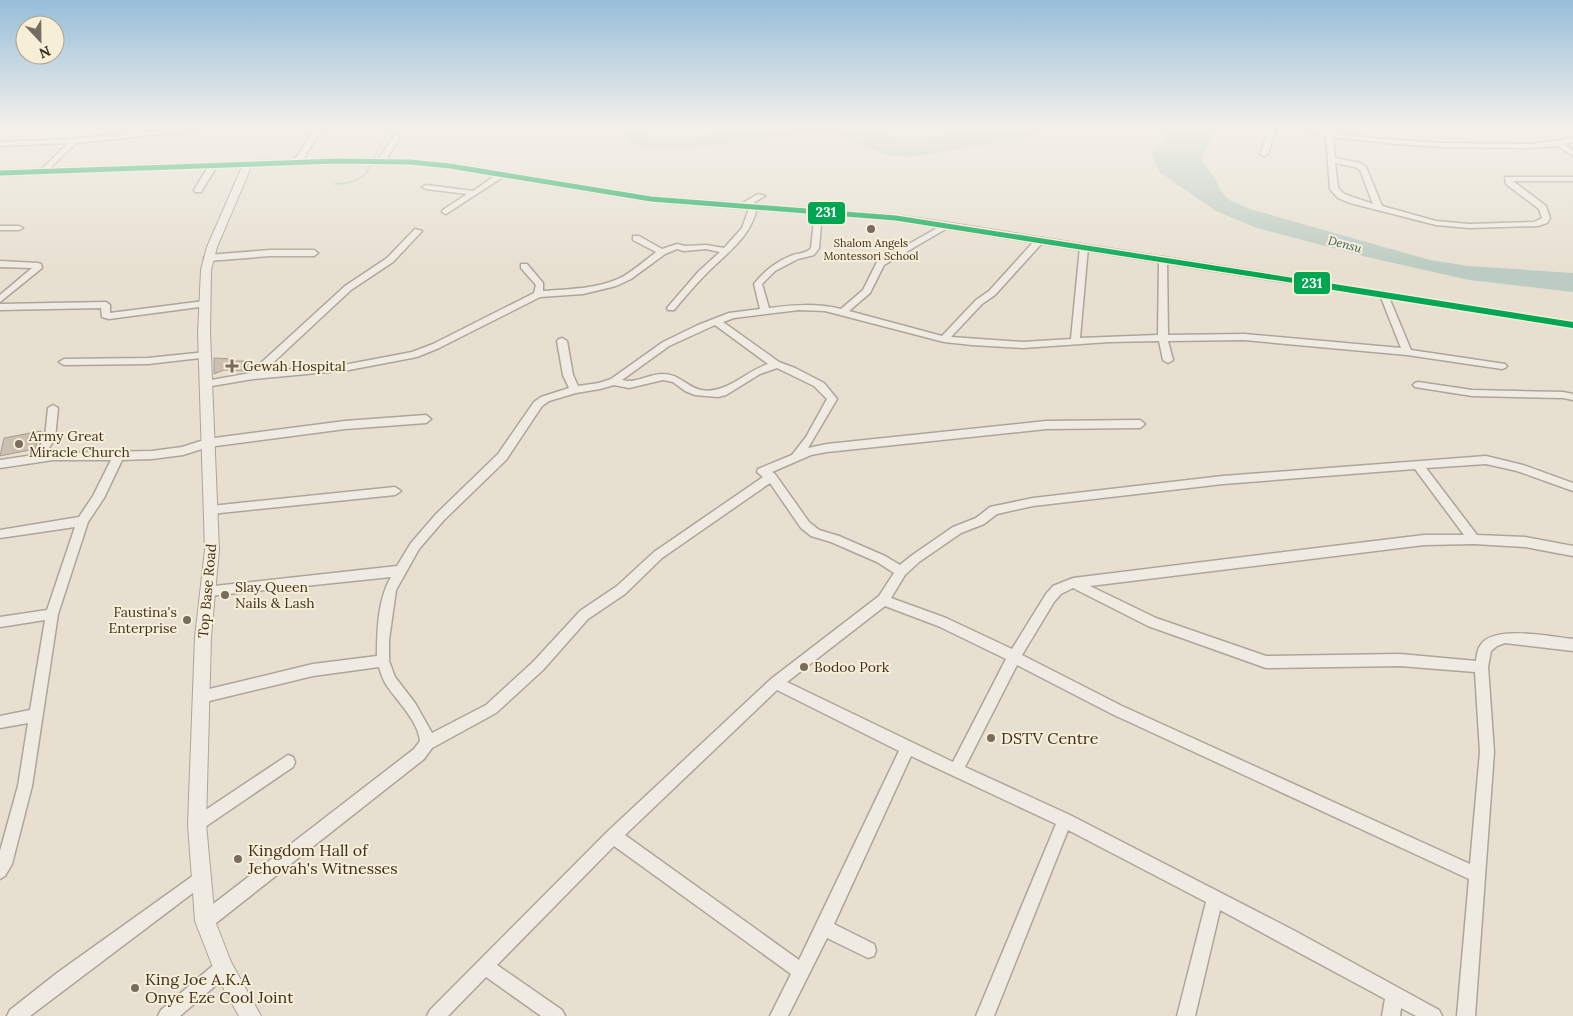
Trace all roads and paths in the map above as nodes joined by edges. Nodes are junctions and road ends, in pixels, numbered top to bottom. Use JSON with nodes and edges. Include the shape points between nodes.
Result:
{"nodes":[{"id":1,"x":207,"y":175,"type":"edge"},
{"id":2,"x":243,"y":175,"type":"edge"},
{"id":3,"x":502,"y":175,"type":"edge"},
{"id":4,"x":505,"y":175,"type":"edge"},
{"id":5,"x":1333,"y":175,"type":"edge"},
{"id":6,"x":1367,"y":175,"type":"edge"},
{"id":7,"x":1573,"y":180,"type":"edge"},
{"id":8,"x":426,"y":187,"type":"dead end"},
{"id":9,"x":198,"y":190,"type":"dead end"},
{"id":10,"x":474,"y":193,"type":"junction"},
{"id":11,"x":761,"y":196,"type":"dead end"},
{"id":12,"x":740,"y":207,"type":"junction"},
{"id":13,"x":753,"y":208,"type":"junction"},
{"id":14,"x":1380,"y":208,"type":"junction"},
{"id":15,"x":446,"y":212,"type":"dead end"},
{"id":16,"x":818,"y":213,"type":"junction"},
{"id":17,"x":946,"y":225,"type":"junction"},
{"id":18,"x":0,"y":228,"type":"edge"},
{"id":19,"x":19,"y":228,"type":"dead end"},
{"id":20,"x":418,"y":231,"type":"dead end"},
{"id":21,"x":636,"y":238,"type":"dead end"},
{"id":22,"x":1040,"y":240,"type":"junction"},
{"id":23,"x":1084,"y":247,"type":"junction"},
{"id":24,"x":727,"y":251,"type":"junction"},
{"id":25,"x":662,"y":252,"type":"junction"},
{"id":26,"x":314,"y":253,"type":"dead end"},
{"id":27,"x":208,"y":258,"type":"junction"},
{"id":28,"x":1163,"y":260,"type":"junction"},
{"id":29,"x":0,"y":264,"type":"edge"},
{"id":30,"x":524,"y":266,"type":"dead end"},
{"id":31,"x":538,"y":294,"type":"junction"},
{"id":32,"x":1384,"y":295,"type":"junction"},
{"id":33,"x":0,"y":299,"type":"edge"},
{"id":34,"x":204,"y":304,"type":"junction"},
{"id":35,"x":0,"y":307,"type":"edge"},
{"id":36,"x":670,"y":308,"type":"dead end"},
{"id":37,"x":765,"y":310,"type":"junction"},
{"id":38,"x":843,"y":312,"type":"junction"},
{"id":39,"x":716,"y":321,"type":"junction"},
{"id":40,"x":1573,"y":325,"type":"edge"},
{"id":41,"x":944,"y":339,"type":"junction"},
{"id":42,"x":1163,"y":339,"type":"junction"},
{"id":43,"x":562,"y":341,"type":"dead end"},
{"id":44,"x":1075,"y":341,"type":"junction"},
{"id":45,"x":1408,"y":352,"type":"junction"},
{"id":46,"x":206,"y":355,"type":"junction"},
{"id":47,"x":1168,"y":360,"type":"dead end"},
{"id":48,"x":64,"y":362,"type":"dead end"},
{"id":49,"x":776,"y":365,"type":"junction"},
{"id":50,"x":1502,"y":366,"type":"dead end"},
{"id":51,"x":253,"y":376,"type":"junction"},
{"id":52,"x":614,"y":381,"type":"junction"},
{"id":53,"x":206,"y":384,"type":"junction"},
{"id":54,"x":1418,"y":385,"type":"dead end"},
{"id":55,"x":575,"y":390,"type":"junction"},
{"id":56,"x":1573,"y":397,"type":"edge"},
{"id":57,"x":52,"y":408,"type":"dead end"},
{"id":58,"x":426,"y":419,"type":"dead end"},
{"id":59,"x":1140,"y":424,"type":"dead end"},
{"id":60,"x":207,"y":443,"type":"junction"},
{"id":61,"x":118,"y":456,"type":"junction"},
{"id":62,"x":38,"y":457,"type":"junction"},
{"id":63,"x":794,"y":459,"type":"junction"},
{"id":64,"x":0,"y":464,"type":"edge"},
{"id":65,"x":1417,"y":464,"type":"junction"},
{"id":66,"x":771,"y":477,"type":"junction"},
{"id":67,"x":1573,"y":487,"type":"edge"},
{"id":68,"x":394,"y":491,"type":"dead end"},
{"id":69,"x":211,"y":510,"type":"junction"},
{"id":70,"x":83,"y":521,"type":"junction"},
{"id":71,"x":0,"y":534,"type":"edge"},
{"id":72,"x":1474,"y":538,"type":"junction"},
{"id":73,"x":1573,"y":550,"type":"edge"},
{"id":74,"x":400,"y":571,"type":"junction"},
{"id":75,"x":901,"y":572,"type":"junction"},
{"id":76,"x":1073,"y":583,"type":"junction"},
{"id":77,"x":209,"y":591,"type":"junction"},
{"id":78,"x":883,"y":600,"type":"junction"},
{"id":79,"x":52,"y":614,"type":"junction"},
{"id":80,"x":0,"y":622,"type":"edge"},
{"id":81,"x":1573,"y":645,"type":"edge"},
{"id":82,"x":1014,"y":657,"type":"junction"},
{"id":83,"x":383,"y":661,"type":"junction"},
{"id":84,"x":1481,"y":667,"type":"junction"},
{"id":85,"x":776,"y":683,"type":"junction"},
{"id":86,"x":201,"y":697,"type":"junction"},
{"id":87,"x":36,"y":715,"type":"junction"},
{"id":88,"x":0,"y":722,"type":"edge"},
{"id":89,"x":427,"y":743,"type":"junction"},
{"id":90,"x":908,"y":748,"type":"junction"},
{"id":91,"x":288,"y":762,"type":"dead end"},
{"id":92,"x":956,"y":770,"type":"junction"},
{"id":93,"x":1065,"y":820,"type":"junction"},
{"id":94,"x":197,"y":824,"type":"junction"},
{"id":95,"x":612,"y":836,"type":"junction"},
{"id":96,"x":1,"y":866,"type":"edge"},
{"id":97,"x":1476,"y":874,"type":"junction"},
{"id":98,"x":201,"y":878,"type":"junction"},
{"id":99,"x":1215,"y":899,"type":"junction"},
{"id":100,"x":205,"y":921,"type":"junction"},
{"id":101,"x":824,"y":928,"type":"junction"},
{"id":102,"x":868,"y":950,"type":"dead end"},
{"id":103,"x":484,"y":966,"type":"junction"},
{"id":104,"x":223,"y":968,"type":"junction"},
{"id":105,"x":802,"y":972,"type":"junction"},
{"id":106,"x":1394,"y":995,"type":"junction"},
{"id":107,"x":16,"y":1016,"type":"edge"},
{"id":108,"x":167,"y":1016,"type":"edge"},
{"id":109,"x":251,"y":1016,"type":"edge"},
{"id":110,"x":436,"y":1016,"type":"edge"},
{"id":111,"x":556,"y":1016,"type":"edge"},
{"id":112,"x":779,"y":1016,"type":"edge"},
{"id":113,"x":986,"y":1016,"type":"edge"},
{"id":114,"x":1186,"y":1016,"type":"edge"},
{"id":115,"x":1391,"y":1016,"type":"edge"},
{"id":116,"x":1433,"y":1016,"type":"edge"},
{"id":117,"x":1466,"y":1016,"type":"edge"}],
"edges":[{"from":1,"to":9,"type":"street"},
{"from":2,"to":27,"type":"street","name":"Top Base Road"},
{"from":3,"to":10,"type":"street"},
{"from":4,"to":12,"type":"street","via":[[651,199]]},
{"from":5,"to":14,"type":"street","via":[[1337,192],[1352,201]]},
{"from":6,"to":14,"type":"street"},
{"from":7,"to":14,"type":"street","via":[[1508,179],[1543,208],[1546,218],[1535,224],[1444,225]]},
{"from":8,"to":10,"type":"street"},
{"from":10,"to":15,"type":"street"},
{"from":11,"to":12,"type":"street"},
{"from":12,"to":13,"type":"street"},
{"from":13,"to":16,"type":"street"},
{"from":13,"to":24,"type":"street","via":[[749,224]]},
{"from":16,"to":17,"type":"street"},
{"from":16,"to":37,"type":"street","via":[[815,248],[772,270],[758,284]]},
{"from":17,"to":22,"type":"street"},
{"from":17,"to":38,"type":"street","via":[[884,260],[868,291]]},
{"from":18,"to":19,"type":"street"},
{"from":20,"to":51,"type":"street","via":[[390,260],[348,288]]},
{"from":21,"to":25,"type":"street"},
{"from":22,"to":23,"type":"street"},
{"from":22,"to":41,"type":"street"},
{"from":23,"to":28,"type":"street"},
{"from":23,"to":44,"type":"street"},
{"from":24,"to":25,"type":"street","via":[[677,246]]},
{"from":24,"to":36,"type":"street"},
{"from":25,"to":31,"type":"street","via":[[614,284],[583,291]]},
{"from":26,"to":27,"type":"street"},
{"from":27,"to":34,"type":"street","name":"Top Base Road"},
{"from":28,"to":32,"type":"street"},
{"from":28,"to":42,"type":"street"},
{"from":29,"to":33,"type":"street","via":[[38,266]]},
{"from":30,"to":31,"type":"street","via":[[540,285]]},
{"from":31,"to":51,"type":"street","via":[[414,355],[349,367]]},
{"from":32,"to":40,"type":"street"},
{"from":32,"to":45,"type":"street"},
{"from":34,"to":35,"type":"street","via":[[109,316],[105,315],[106,305]]},
{"from":34,"to":46,"type":"street","name":"Top Base Road"},
{"from":37,"to":38,"type":"street","via":[[814,306]]},
{"from":37,"to":39,"type":"street","via":[[732,314]]},
{"from":38,"to":41,"type":"street"},
{"from":39,"to":49,"type":"street"},
{"from":39,"to":52,"type":"street","via":[[666,344]]},
{"from":41,"to":44,"type":"street","via":[[1024,345]]},
{"from":42,"to":44,"type":"street"},
{"from":42,"to":45,"type":"street","via":[[1252,338]]},
{"from":42,"to":47,"type":"street"},
{"from":43,"to":55,"type":"street","via":[[568,375]]},
{"from":45,"to":50,"type":"street"},
{"from":46,"to":48,"type":"street","via":[[168,360]]},
{"from":46,"to":53,"type":"street","name":"Top Base Road"},
{"from":49,"to":52,"type":"street","via":[[714,394],[691,390],[672,378],[627,386]]},
{"from":49,"to":63,"type":"street","via":[[819,383],[832,399],[810,439]]},
{"from":51,"to":53,"type":"street"},
{"from":52,"to":55,"type":"street"},
{"from":53,"to":60,"type":"street","name":"Top Base Road"},
{"from":54,"to":56,"type":"street","via":[[1472,393]]},
{"from":55,"to":74,"type":"street","via":[[538,404],[502,457],[440,517],[415,546]]},
{"from":57,"to":62,"type":"street","via":[[50,438]]},
{"from":58,"to":60,"type":"street"},
{"from":59,"to":63,"type":"street","via":[[1046,425],[950,434],[826,448]]},
{"from":60,"to":61,"type":"street","via":[[184,451]]},
{"from":60,"to":69,"type":"street","name":"Top Base Road"},
{"from":61,"to":62,"type":"street"},
{"from":61,"to":70,"type":"street"},
{"from":62,"to":64,"type":"street"},
{"from":63,"to":66,"type":"street","via":[[762,472]]},
{"from":65,"to":67,"type":"street","via":[[1486,460]]},
{"from":65,"to":72,"type":"street"},
{"from":65,"to":75,"type":"street","via":[[1223,480],[1016,505],[994,510],[980,521],[957,530]]},
{"from":66,"to":75,"type":"street","via":[[815,534],[835,539]]},
{"from":66,"to":89,"type":"street","via":[[658,555],[621,590],[584,615],[538,666],[491,708]]},
{"from":68,"to":69,"type":"street"},
{"from":69,"to":77,"type":"street","name":"Top Base Road"},
{"from":70,"to":71,"type":"street"},
{"from":70,"to":79,"type":"street"},
{"from":72,"to":73,"type":"street"},
{"from":72,"to":76,"type":"street","via":[[1424,540]]},
{"from":74,"to":77,"type":"street"},
{"from":74,"to":83,"type":"street","via":[[390,590]]},
{"from":75,"to":78,"type":"street"},
{"from":76,"to":82,"type":"street","via":[[1057,590],[1050,598]]},
{"from":76,"to":84,"type":"street","via":[[1152,622],[1266,662],[1400,660]]},
{"from":77,"to":86,"type":"street","name":"Top Base Road","via":[[203,637]]},
{"from":78,"to":82,"type":"street","via":[[942,622]]},
{"from":78,"to":85,"type":"street"},
{"from":79,"to":80,"type":"street"},
{"from":79,"to":87,"type":"street"},
{"from":81,"to":84,"type":"street","via":[[1505,638],[1493,641],[1485,648]]},
{"from":82,"to":92,"type":"street"},
{"from":82,"to":97,"type":"street","via":[[1117,710]]},
{"from":83,"to":86,"type":"street","via":[[312,670]]},
{"from":83,"to":89,"type":"street","via":[[390,680],[426,734]]},
{"from":84,"to":97,"type":"street","via":[[1487,752]]},
{"from":85,"to":90,"type":"street"},
{"from":85,"to":95,"type":"street"},
{"from":86,"to":94,"type":"street","name":"Top Base Road"},
{"from":87,"to":88,"type":"street"},
{"from":87,"to":96,"type":"street","via":[[25,786]]},
{"from":89,"to":100,"type":"street","via":[[419,754]]},
{"from":90,"to":92,"type":"street"},
{"from":90,"to":101,"type":"street"},
{"from":91,"to":94,"type":"street"},
{"from":92,"to":93,"type":"street"},
{"from":93,"to":99,"type":"street"},
{"from":93,"to":113,"type":"street"},
{"from":94,"to":98,"type":"street","name":"Top Base Road"},
{"from":95,"to":103,"type":"street"},
{"from":95,"to":105,"type":"street"},
{"from":97,"to":117,"type":"street"},
{"from":98,"to":100,"type":"street","name":"Top Base Road"},
{"from":98,"to":107,"type":"street"},
{"from":99,"to":106,"type":"street"},
{"from":99,"to":114,"type":"street"},
{"from":100,"to":104,"type":"street","name":"Top Base Road"},
{"from":101,"to":102,"type":"street"},
{"from":101,"to":105,"type":"street"},
{"from":103,"to":110,"type":"street"},
{"from":103,"to":111,"type":"street"},
{"from":104,"to":108,"type":"street"},
{"from":104,"to":109,"type":"street","name":"Top Base Road"},
{"from":105,"to":112,"type":"street"},
{"from":106,"to":115,"type":"street"},
{"from":106,"to":116,"type":"street"}]}
